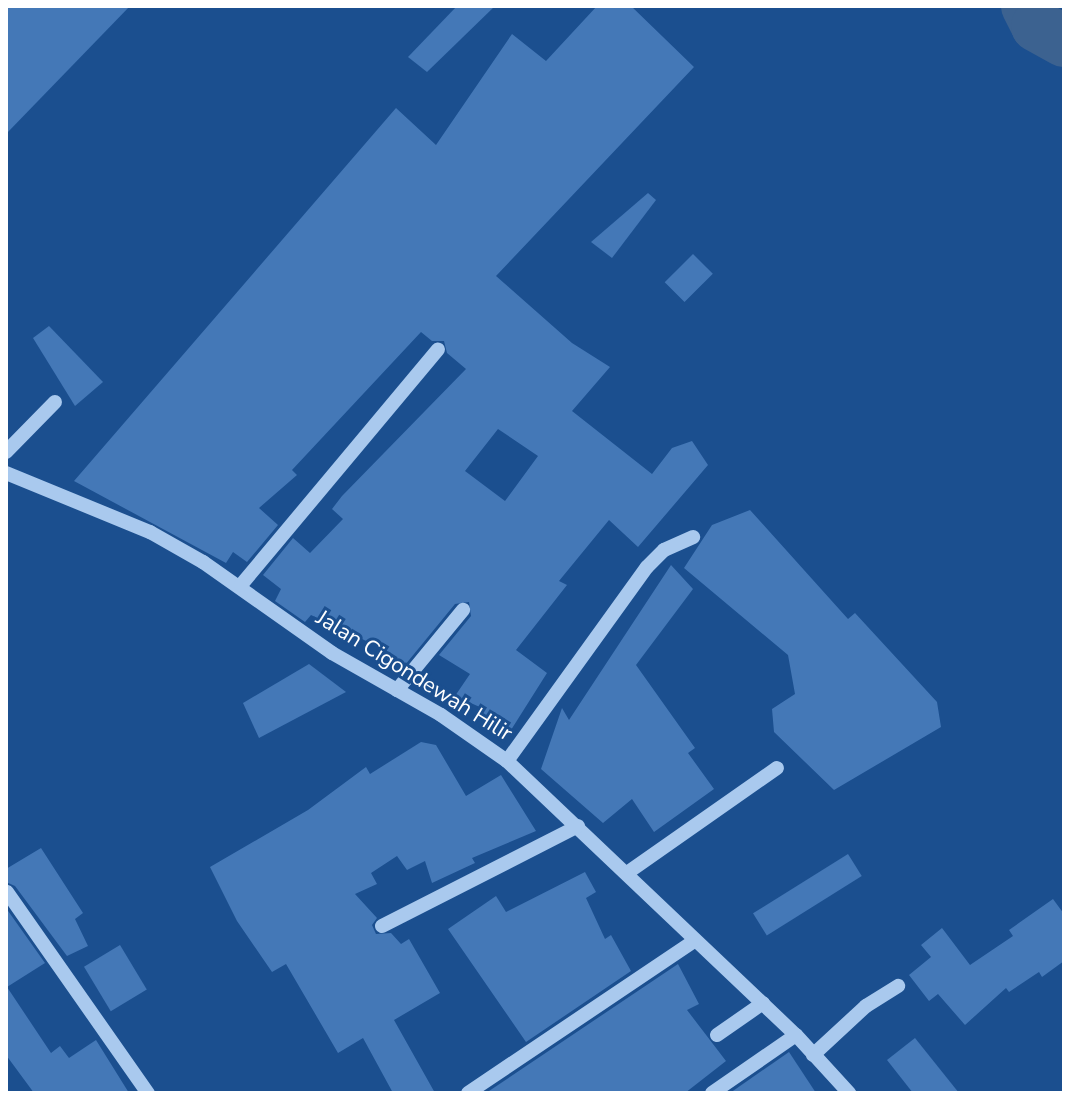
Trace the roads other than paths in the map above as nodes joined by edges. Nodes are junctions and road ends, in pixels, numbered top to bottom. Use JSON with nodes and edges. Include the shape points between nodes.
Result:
{"nodes":[{"id":1,"x":438,"y":349,"type":"dead end"},
{"id":2,"x":55,"y":402,"type":"dead end"},
{"id":3,"x":6,"y":452,"type":"edge"},
{"id":4,"x":6,"y":473,"type":"edge"},
{"id":5,"x":693,"y":537,"type":"dead end"},
{"id":6,"x":241,"y":585,"type":"junction"},
{"id":7,"x":463,"y":610,"type":"dead end"},
{"id":8,"x":397,"y":690,"type":"junction"},
{"id":9,"x":507,"y":761,"type":"junction"},
{"id":10,"x":777,"y":768,"type":"dead end"},
{"id":11,"x":578,"y":826,"type":"junction"},
{"id":12,"x":627,"y":873,"type":"junction"},
{"id":13,"x":7,"y":892,"type":"edge"},
{"id":14,"x":382,"y":926,"type":"dead end"},
{"id":15,"x":694,"y":941,"type":"junction"},
{"id":16,"x":898,"y":986,"type":"dead end"},
{"id":17,"x":763,"y":1003,"type":"junction"},
{"id":18,"x":717,"y":1035,"type":"dead end"},
{"id":19,"x":796,"y":1035,"type":"junction"},
{"id":20,"x":813,"y":1055,"type":"junction"},
{"id":21,"x":148,"y":1093,"type":"edge"},
{"id":22,"x":468,"y":1093,"type":"edge"},
{"id":23,"x":712,"y":1093,"type":"edge"},
{"id":24,"x":849,"y":1093,"type":"edge"}],
"edges":[{"from":1,"to":6,"type":"street"},
{"from":2,"to":3,"type":"street"},
{"from":4,"to":6,"type":"street","name":"Jalan Cigondewah Hilir","via":[[150,532]]},
{"from":5,"to":9,"type":"street","via":[[664,550],[647,567]]},
{"from":6,"to":8,"type":"street","name":"Jalan Cigondewah Hilir","via":[[332,653]]},
{"from":7,"to":8,"type":"street"},
{"from":8,"to":9,"type":"street","name":"Jalan Cigondewah Hilir"},
{"from":9,"to":11,"type":"street","name":"Jalan Cigondewah Hilir"},
{"from":10,"to":12,"type":"street"},
{"from":11,"to":12,"type":"street","name":"Jalan Cigondewah Hilir"},
{"from":11,"to":14,"type":"street"},
{"from":12,"to":15,"type":"street","name":"Jalan Cigondewah Hilir"},
{"from":13,"to":21,"type":"street"},
{"from":15,"to":17,"type":"street","name":"Jalan Cigondewah Hilir"},
{"from":15,"to":22,"type":"street"},
{"from":16,"to":20,"type":"street","via":[[866,1006]]},
{"from":17,"to":18,"type":"street"},
{"from":17,"to":19,"type":"street","name":"Jalan Cigondewah Hilir"},
{"from":19,"to":20,"type":"street","name":"Jalan Cigondewah Hilir"},
{"from":19,"to":23,"type":"street"},
{"from":20,"to":24,"type":"street","name":"Jalan Cigondewah Hilir"}]}
